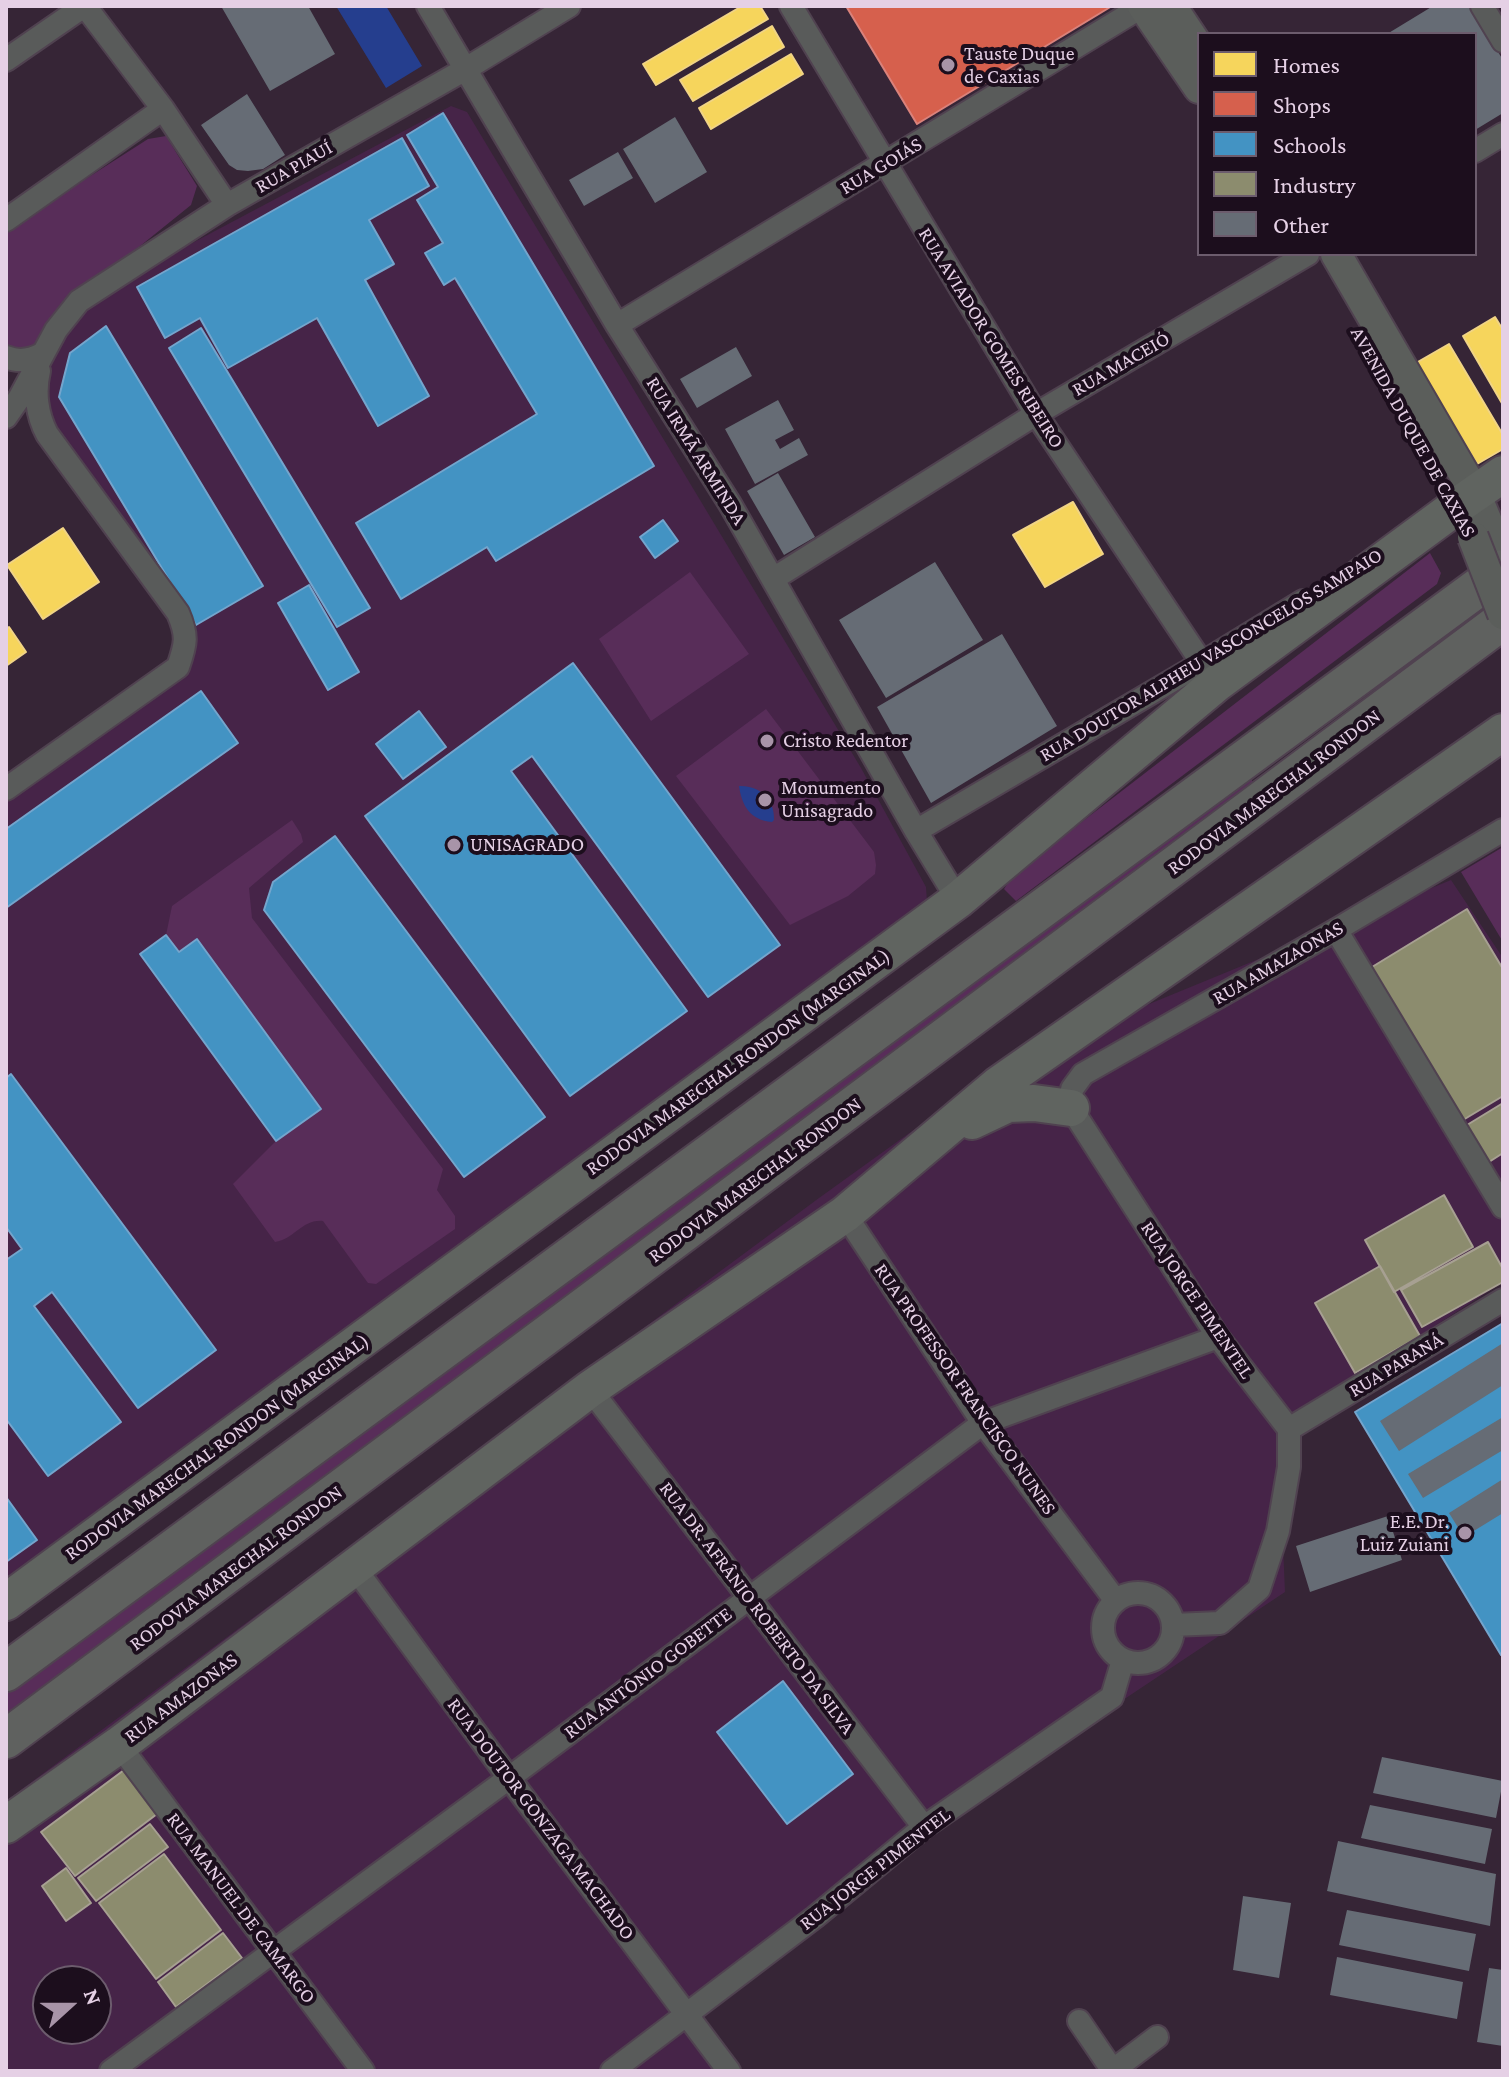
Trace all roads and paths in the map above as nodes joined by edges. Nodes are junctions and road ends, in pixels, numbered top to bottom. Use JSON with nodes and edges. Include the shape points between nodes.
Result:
{"nodes":[{"id":1,"x":84,"y":6,"type":"edge"},
{"id":2,"x":428,"y":6,"type":"edge"},
{"id":3,"x":569,"y":6,"type":"edge"},
{"id":4,"x":791,"y":6,"type":"edge"},
{"id":5,"x":1143,"y":6,"type":"edge"},
{"id":6,"x":1171,"y":6,"type":"edge"},
{"id":7,"x":1482,"y":6,"type":"edge"},
{"id":8,"x":1503,"y":41,"type":"edge"},
{"id":9,"x":1197,"y":45,"type":"edge"},
{"id":10,"x":6,"y":60,"type":"edge"},
{"id":11,"x":464,"y":70,"type":"junction"},
{"id":12,"x":1197,"y":85,"type":"edge"},
{"id":13,"x":163,"y":109,"type":"junction"},
{"id":14,"x":1503,"y":134,"type":"edge"},
{"id":15,"x":1477,"y":150,"type":"edge"},
{"id":16,"x":885,"y":164,"type":"junction"},
{"id":17,"x":227,"y":205,"type":"junction"},
{"id":18,"x":6,"y":220,"type":"edge"},
{"id":19,"x":1307,"y":256,"type":"edge"},
{"id":20,"x":1311,"y":256,"type":"edge"},
{"id":21,"x":1337,"y":256,"type":"edge"},
{"id":22,"x":617,"y":325,"type":"junction"},
{"id":23,"x":42,"y":354,"type":"junction"},
{"id":24,"x":6,"y":357,"type":"edge"},
{"id":25,"x":1036,"y":414,"type":"junction"},
{"id":26,"x":6,"y":417,"type":"edge"},
{"id":27,"x":6,"y":427,"type":"edge"},
{"id":28,"x":47,"y":434,"type":"junction"},
{"id":29,"x":1479,"y":507,"type":"edge"},
{"id":30,"x":1503,"y":560,"type":"edge"},
{"id":31,"x":1503,"y":569,"type":"edge"},
{"id":32,"x":773,"y":579,"type":"junction"},
{"id":33,"x":1503,"y":617,"type":"edge"},
{"id":34,"x":1202,"y":663,"type":"junction"},
{"id":35,"x":1503,"y":732,"type":"edge"},
{"id":36,"x":6,"y":789,"type":"edge"},
{"id":37,"x":1503,"y":830,"type":"edge"},
{"id":38,"x":916,"y":831,"type":"junction"},
{"id":39,"x":958,"y":900,"type":"junction"},
{"id":40,"x":1336,"y":930,"type":"junction"},
{"id":41,"x":1071,"y":1108,"type":"junction"},
{"id":42,"x":930,"y":1140,"type":"junction"},
{"id":43,"x":1503,"y":1207,"type":"edge"},
{"id":44,"x":845,"y":1214,"type":"junction"},
{"id":45,"x":1503,"y":1300,"type":"edge"},
{"id":46,"x":1218,"y":1337,"type":"junction"},
{"id":47,"x":590,"y":1389,"type":"junction"},
{"id":48,"x":983,"y":1423,"type":"junction"},
{"id":49,"x":1289,"y":1429,"type":"junction"},
{"id":50,"x":354,"y":1567,"type":"junction"},
{"id":51,"x":748,"y":1597,"type":"junction"},
{"id":52,"x":1116,"y":1601,"type":"junction"},
{"id":53,"x":6,"y":1602,"type":"edge"},
{"id":54,"x":1173,"y":1625,"type":"junction"},
{"id":55,"x":1123,"y":1660,"type":"junction"},
{"id":56,"x":6,"y":1672,"type":"edge"},
{"id":57,"x":6,"y":1739,"type":"edge"},
{"id":58,"x":119,"y":1745,"type":"junction"},
{"id":59,"x":509,"y":1778,"type":"junction"},
{"id":60,"x":6,"y":1825,"type":"edge"},
{"id":61,"x":924,"y":1827,"type":"junction"},
{"id":62,"x":274,"y":1953,"type":"junction"},
{"id":63,"x":687,"y":2014,"type":"junction"},
{"id":64,"x":1079,"y":2021,"type":"dead end"},
{"id":65,"x":1157,"y":2037,"type":"dead end"},
{"id":66,"x":111,"y":2071,"type":"edge"},
{"id":67,"x":363,"y":2071,"type":"edge"},
{"id":68,"x":612,"y":2071,"type":"edge"},
{"id":69,"x":729,"y":2071,"type":"edge"},
{"id":70,"x":1113,"y":2071,"type":"edge"}],
"edges":[{"from":1,"to":10,"type":"street"},
{"from":1,"to":13,"type":"street"},
{"from":2,"to":11,"type":"street","name":"RUA IRMÃ ARMINDA"},
{"from":3,"to":11,"type":"street","name":"RUA PIAUÍ"},
{"from":4,"to":16,"type":"street","name":"RUA AVIADOR GOMES RIBEIRO"},
{"from":5,"to":12,"type":"main road"},
{"from":5,"to":16,"type":"street","name":"RUA GOIÁS"},
{"from":6,"to":9,"type":"main road"},
{"from":7,"to":8,"type":"street"},
{"from":11,"to":17,"type":"street","name":"RUA PIAUÍ"},
{"from":11,"to":22,"type":"street","name":"RUA IRMÃ ARMINDA"},
{"from":13,"to":17,"type":"street"},
{"from":13,"to":18,"type":"street"},
{"from":14,"to":15,"type":"street"},
{"from":16,"to":22,"type":"street","name":"RUA GOIÁS"},
{"from":16,"to":25,"type":"street","name":"RUA AVIADOR GOMES RIBEIRO"},
{"from":17,"to":23,"type":"street","name":"RUA PIAUÍ","via":[[79,301]]},
{"from":19,"to":25,"type":"street","name":"RUA MACEIÓ"},
{"from":20,"to":29,"type":"main road","name":"AVENIDA DUQUE DE CAXIAS","via":[[1417,431]]},
{"from":21,"to":29,"type":"main road","name":"AVENIDA DUQUE DE CAXIAS"},
{"from":22,"to":32,"type":"street","name":"RUA IRMÃ ARMINDA"},
{"from":23,"to":24,"type":"street","via":[[22,360]]},
{"from":23,"to":26,"type":"street","name":"RUA PIAUÍ"},
{"from":23,"to":28,"type":"street","via":[[37,406]]},
{"from":25,"to":32,"type":"street","name":"RUA MACEIÓ"},
{"from":25,"to":34,"type":"street","name":"RUA AVIADOR GOMES RIBEIRO"},
{"from":27,"to":28,"type":"street"},
{"from":28,"to":36,"type":"street","via":[[178,613],[185,646],[178,667]]},
{"from":29,"to":30,"type":"main road","name":"AVENIDA DUQUE DE CAXIAS"},
{"from":29,"to":33,"type":"main road","name":"AVENIDA DUQUE DE CAXIAS","bridge":true},
{"from":29,"to":34,"type":"street","name":"RUA DOUTOR ALPHEU VASCONCELOS SAMPAIO"},
{"from":29,"to":39,"type":"highway","name":"RODOVIA MARECHAL RONDON (MARGINAL)","via":[[1217,683]]},
{"from":31,"to":56,"type":"highway"},
{"from":32,"to":38,"type":"street","name":"RUA IRMÃ ARMINDA"},
{"from":33,"to":57,"type":"highway","name":"RODOVIA MARECHAL RONDON"},
{"from":34,"to":38,"type":"street","name":"RUA DOUTOR ALPHEU VASCONCELOS SAMPAIO"},
{"from":35,"to":42,"type":"highway","via":[[998,1085]]},
{"from":37,"to":40,"type":"street","name":"RUA AMAZAONAS"},
{"from":38,"to":39,"type":"street","name":"RUA IRMÃ ARMINDA"},
{"from":39,"to":53,"type":"highway","name":"RODOVIA MARECHAL RONDON (MARGINAL)"},
{"from":40,"to":41,"type":"street","name":"RUA AMAZAONAS","via":[[1083,1074],[1072,1089]]},
{"from":40,"to":43,"type":"street"},
{"from":41,"to":42,"type":"highway","via":[[1008,1104]]},
{"from":41,"to":46,"type":"street","name":"RUA JORGE PIMENTEL"},
{"from":42,"to":44,"type":"highway"},
{"from":44,"to":47,"type":"highway"},
{"from":44,"to":48,"type":"street","name":"RUA PROFESSOR FRANCISCO NUNES"},
{"from":45,"to":49,"type":"street","name":"RUA PARANÁ"},
{"from":46,"to":48,"type":"street","name":"RUA ANTÔNIO GOBETTE"},
{"from":46,"to":49,"type":"street","name":"RUA JORGE PIMENTEL"},
{"from":47,"to":50,"type":"highway"},
{"from":47,"to":51,"type":"street","name":"RUA DR. AFRÂNIO ROBERTO DA SILVA"},
{"from":48,"to":51,"type":"street","name":"RUA ANTÔNIO GOBETTE"},
{"from":48,"to":52,"type":"street","name":"RUA PROFESSOR FRANCISCO NUNES"},
{"from":49,"to":54,"type":"street","via":[[1289,1467],[1278,1531],[1259,1589],[1220,1623]]},
{"from":50,"to":58,"type":"highway","name":"RUA AMAZONAS"},
{"from":50,"to":59,"type":"street","name":"RUA DOUTOR GONZAGA MACHADO"},
{"from":51,"to":59,"type":"street","name":"RUA ANTÔNIO GOBETTE"},
{"from":51,"to":61,"type":"street","name":"RUA DR. AFRÂNIO ROBERTO DA SILVA"},
{"from":52,"to":54,"type":"street","via":[[1130,1593],[1153,1596],[1163,1603]]},
{"from":52,"to":55,"type":"street","via":[[1105,1614],[1103,1635]]},
{"from":54,"to":55,"type":"street","via":[[1167,1649],[1158,1657],[1147,1662]]},
{"from":55,"to":61,"type":"street","name":"RUA JORGE PIMENTEL","via":[[1112,1697]]},
{"from":58,"to":60,"type":"highway","name":"RUA AMAZONAS"},
{"from":58,"to":62,"type":"street","name":"RUA MANUEL DE CAMARGO"},
{"from":59,"to":62,"type":"street","name":"RUA ANTÔNIO GOBETTE"},
{"from":59,"to":63,"type":"street","name":"RUA DOUTOR GONZAGA MACHADO"},
{"from":61,"to":63,"type":"street","name":"RUA JORGE PIMENTEL"},
{"from":62,"to":66,"type":"street","name":"RUA ANTÔNIO GOBETTE"},
{"from":62,"to":67,"type":"street","name":"RUA MANUEL DE CAMARGO"},
{"from":63,"to":68,"type":"street","name":"RUA JORGE PIMENTEL"},
{"from":63,"to":69,"type":"street","name":"RUA DOUTOR GONZAGA MACHADO"},
{"from":64,"to":70,"type":"street"},
{"from":65,"to":70,"type":"street"}]}
